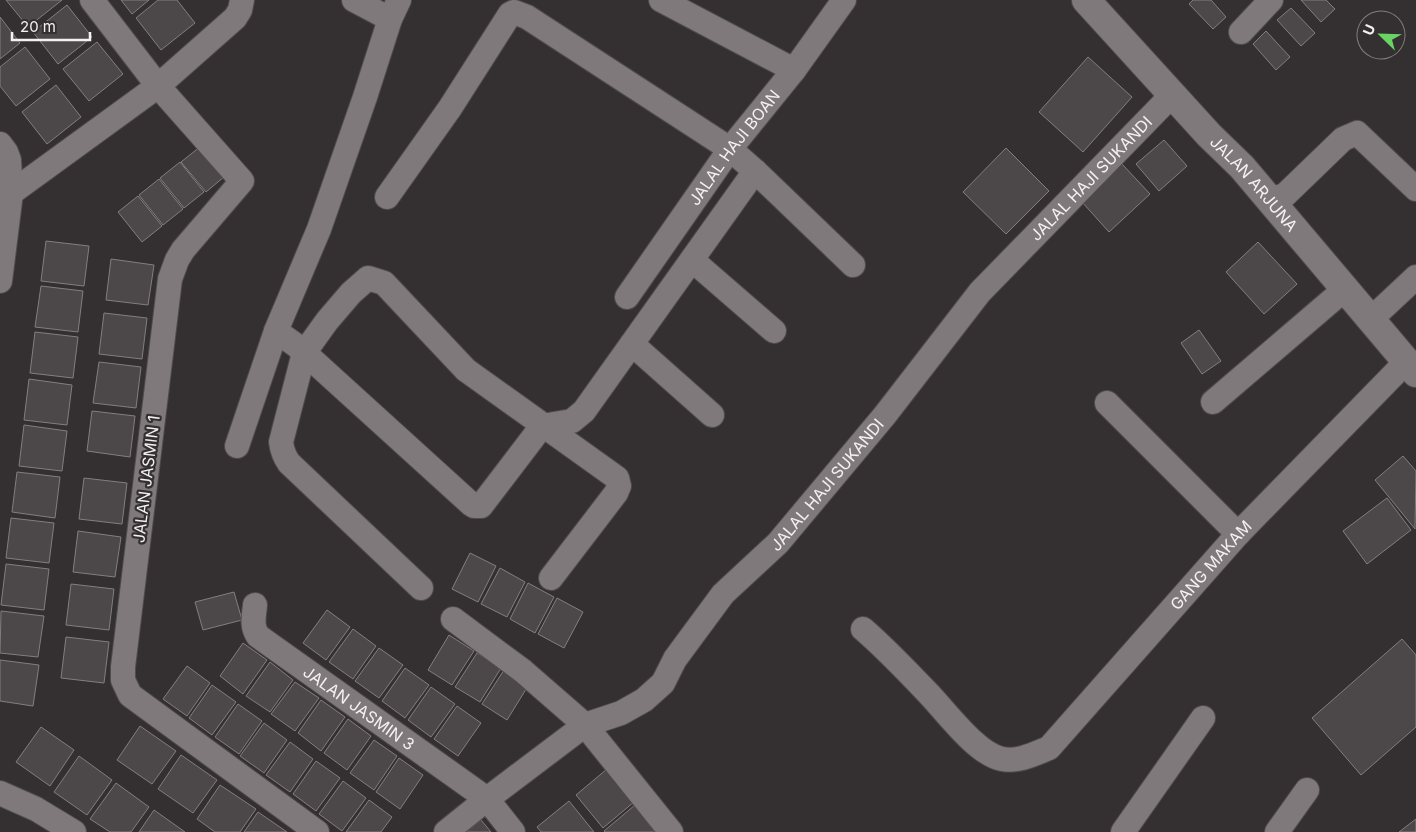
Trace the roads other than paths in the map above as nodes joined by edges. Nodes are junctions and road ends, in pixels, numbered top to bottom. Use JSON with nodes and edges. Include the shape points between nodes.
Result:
{"nodes":[{"id":1,"x":92,"y":0,"type":"edge"},
{"id":2,"x":242,"y":0,"type":"edge"},
{"id":3,"x":354,"y":0,"type":"edge"},
{"id":4,"x":661,"y":0,"type":"edge"},
{"id":5,"x":844,"y":0,"type":"edge"},
{"id":6,"x":1086,"y":0,"type":"edge"},
{"id":7,"x":1271,"y":0,"type":"edge"},
{"id":8,"x":394,"y":9,"type":"edge"},
{"id":9,"x":1241,"y":32,"type":"dead end"},
{"id":10,"x":794,"y":70,"type":"junction"},
{"id":11,"x":158,"y":86,"type":"junction"},
{"id":12,"x":1172,"y":94,"type":"junction"},
{"id":13,"x":0,"y":144,"type":"edge"},
{"id":14,"x":730,"y":149,"type":"junction"},
{"id":15,"x":755,"y":171,"type":"junction"},
{"id":16,"x":1416,"y":189,"type":"edge"},
{"id":17,"x":11,"y":193,"type":"junction"},
{"id":18,"x":387,"y":197,"type":"dead end"},
{"id":19,"x":1270,"y":200,"type":"junction"},
{"id":20,"x":692,"y":260,"type":"junction"},
{"id":21,"x":853,"y":265,"type":"dead end"},
{"id":22,"x":1416,"y":277,"type":"edge"},
{"id":23,"x":0,"y":281,"type":"edge"},
{"id":24,"x":1345,"y":289,"type":"junction"},
{"id":25,"x":627,"y":297,"type":"dead end"},
{"id":26,"x":1370,"y":320,"type":"junction"},
{"id":27,"x":774,"y":331,"type":"dead end"},
{"id":28,"x":291,"y":341,"type":"junction"},
{"id":29,"x":632,"y":344,"type":"junction"},
{"id":30,"x":1411,"y":368,"type":"edge"},
{"id":31,"x":1214,"y":402,"type":"dead end"},
{"id":32,"x":1107,"y":403,"type":"dead end"},
{"id":33,"x":712,"y":415,"type":"dead end"},
{"id":34,"x":542,"y":426,"type":"junction"},
{"id":35,"x":237,"y":446,"type":"dead end"},
{"id":36,"x":1238,"y":534,"type":"junction"},
{"id":37,"x":551,"y":578,"type":"dead end"},
{"id":38,"x":421,"y":588,"type":"dead end"},
{"id":39,"x":255,"y":605,"type":"dead end"},
{"id":40,"x":454,"y":619,"type":"dead end"},
{"id":41,"x":863,"y":629,"type":"dead end"},
{"id":42,"x":1203,"y":718,"type":"dead end"},
{"id":43,"x":584,"y":725,"type":"junction"},
{"id":44,"x":1307,"y":790,"type":"dead end"},
{"id":45,"x":0,"y":793,"type":"edge"},
{"id":46,"x":487,"y":799,"type":"junction"},
{"id":47,"x":74,"y":832,"type":"edge"},
{"id":48,"x":317,"y":832,"type":"edge"},
{"id":49,"x":446,"y":832,"type":"edge"},
{"id":50,"x":513,"y":832,"type":"edge"},
{"id":51,"x":671,"y":832,"type":"edge"},
{"id":52,"x":1124,"y":832,"type":"edge"},
{"id":53,"x":1277,"y":832,"type":"edge"}],
"edges":[{"from":1,"to":11,"type":"street"},
{"from":2,"to":11,"type":"street","via":[[235,18]]},
{"from":3,"to":8,"type":"street"},
{"from":4,"to":10,"type":"street"},
{"from":5,"to":10,"type":"street","name":"JALAL HAJI BOAN"},
{"from":6,"to":12,"type":"street","name":"JALAN ARJUNA"},
{"from":7,"to":9,"type":"street"},
{"from":8,"to":28,"type":"street","via":[[319,229]]},
{"from":10,"to":14,"type":"street","name":"JALAL HAJI BOAN"},
{"from":11,"to":17,"type":"street"},
{"from":11,"to":48,"type":"street","name":"JALAN JASMIN 1","via":[[242,181],[183,250],[170,279],[123,680],[130,695]]},
{"from":12,"to":19,"type":"street","name":"JALAN ARJUNA"},
{"from":12,"to":43,"type":"street","name":"JALAL HAJI SUKANDI","via":[[980,292],[886,415],[778,543],[722,594],[675,659],[663,682],[644,700],[621,713]]},
{"from":13,"to":17,"type":"street","via":[[9,160]]},
{"from":14,"to":15,"type":"street"},
{"from":14,"to":18,"type":"street","via":[[514,12]]},
{"from":14,"to":25,"type":"street","name":"JALAL HAJI BOAN"},
{"from":15,"to":20,"type":"street"},
{"from":15,"to":21,"type":"street"},
{"from":16,"to":19,"type":"street","via":[[1357,133],[1343,139],[1285,195]]},
{"from":17,"to":23,"type":"street"},
{"from":19,"to":24,"type":"street","name":"JALAN ARJUNA"},
{"from":20,"to":27,"type":"street"},
{"from":20,"to":29,"type":"street"},
{"from":22,"to":26,"type":"street"},
{"from":24,"to":26,"type":"street","name":"JALAN ARJUNA"},
{"from":24,"to":31,"type":"street"},
{"from":26,"to":30,"type":"street","name":"JALAN ARJUNA"},
{"from":28,"to":34,"type":"street","via":[[328,321],[368,278],[384,283],[466,370]]},
{"from":28,"to":34,"type":"street","via":[[474,506],[484,504]]},
{"from":28,"to":35,"type":"street"},
{"from":28,"to":38,"type":"street","via":[[281,442],[284,456]]},
{"from":29,"to":33,"type":"street"},
{"from":29,"to":34,"type":"street","via":[[584,411],[572,421]]},
{"from":30,"to":36,"type":"street","name":"GANG MAKAM"},
{"from":32,"to":36,"type":"street"},
{"from":34,"to":37,"type":"street","via":[[615,476],[619,486]]},
{"from":36,"to":41,"type":"street","name":"GANG MAKAM","via":[[1049,748],[1030,756],[1000,759],[978,746]]},
{"from":39,"to":46,"type":"street","name":"JALAN JASMIN 3","via":[[253,624],[258,636]]},
{"from":40,"to":43,"type":"street","via":[[523,671]]},
{"from":42,"to":52,"type":"street"},
{"from":43,"to":46,"type":"street","name":"JALAL HAJI SUKANDI"},
{"from":43,"to":51,"type":"street"},
{"from":44,"to":53,"type":"street"},
{"from":45,"to":47,"type":"street","via":[[36,809]]},
{"from":46,"to":49,"type":"street","name":"JALAL HAJI SUKANDI"},
{"from":46,"to":50,"type":"street","name":"JALAN JASMIN 3"}]}
